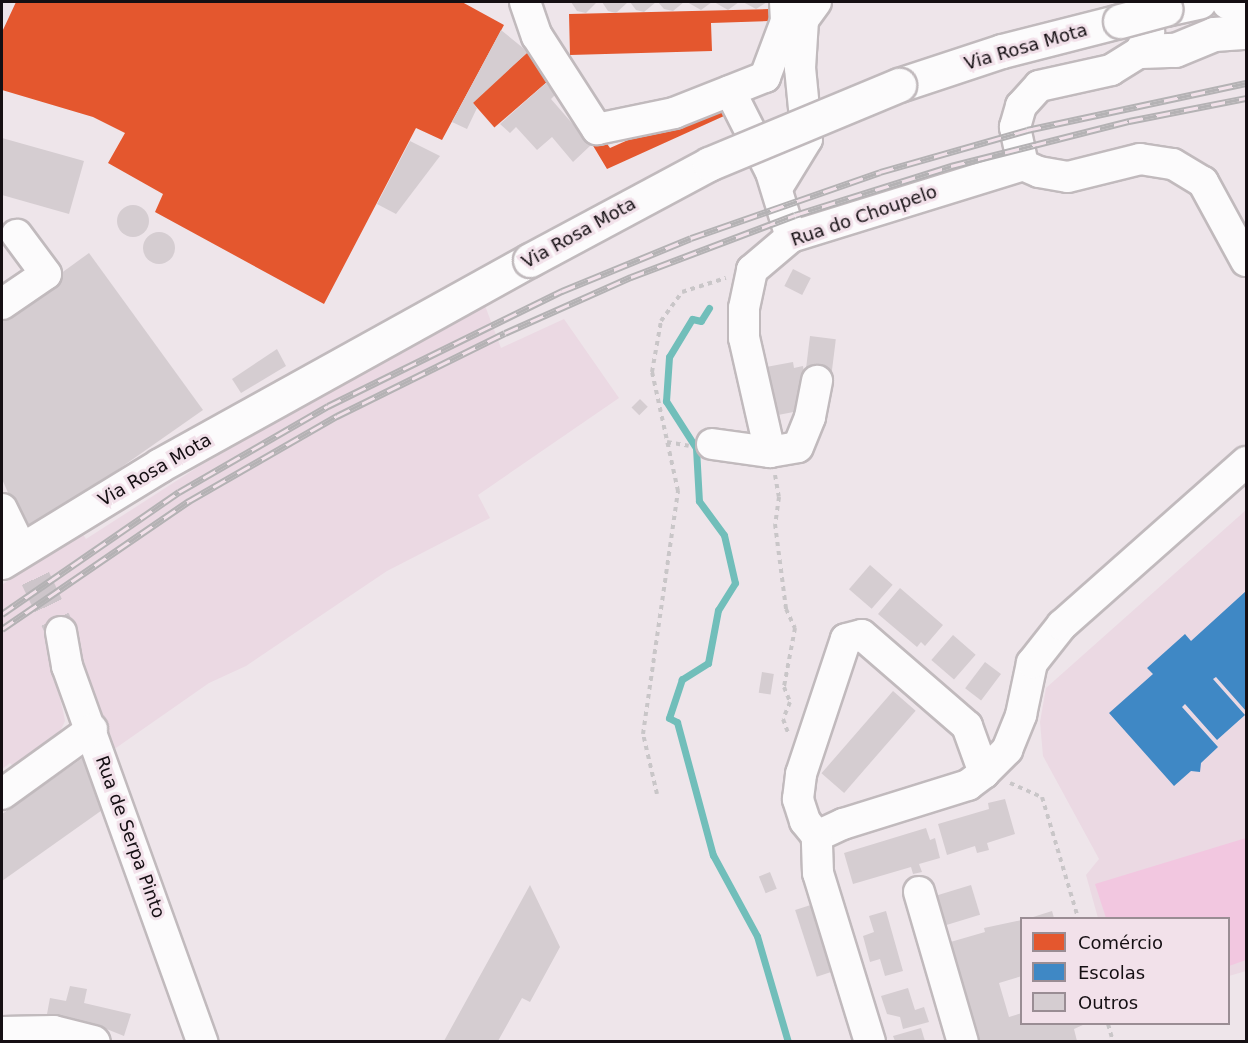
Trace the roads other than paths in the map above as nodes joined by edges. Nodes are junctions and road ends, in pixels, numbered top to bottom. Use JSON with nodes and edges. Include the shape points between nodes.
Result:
{"nodes":[{"id":1,"x":525,"y":2,"type":"edge"},
{"id":2,"x":785,"y":2,"type":"edge"},
{"id":3,"x":816,"y":2,"type":"edge"},
{"id":4,"x":1199,"y":2,"type":"edge"},
{"id":5,"x":1228,"y":2,"type":"edge"},
{"id":6,"x":1246,"y":4,"type":"edge"},
{"id":7,"x":1143,"y":10,"type":"edge"},
{"id":8,"x":1246,"y":32,"type":"edge"},
{"id":9,"x":1141,"y":51,"type":"junction"},
{"id":10,"x":730,"y":91,"type":"junction"},
{"id":11,"x":1023,"y":165,"type":"junction"},
{"id":12,"x":777,"y":188,"type":"junction"},
{"id":13,"x":17,"y":235,"type":"dead end"},
{"id":14,"x":791,"y":237,"type":"junction"},
{"id":15,"x":1246,"y":261,"type":"edge"},
{"id":16,"x":2,"y":304,"type":"edge"},
{"id":17,"x":817,"y":381,"type":"dead end"},
{"id":18,"x":699,"y":446,"type":"road end"},
{"id":19,"x":770,"y":452,"type":"junction"},
{"id":20,"x":1246,"y":462,"type":"edge"},
{"id":21,"x":2,"y":509,"type":"edge"},
{"id":22,"x":9,"y":550,"type":"edge"},
{"id":23,"x":61,"y":632,"type":"tunnel mouth"},
{"id":24,"x":92,"y":729,"type":"junction"},
{"id":25,"x":984,"y":772,"type":"junction"},
{"id":26,"x":2,"y":794,"type":"edge"},
{"id":27,"x":817,"y":836,"type":"junction"},
{"id":28,"x":919,"y":892,"type":"dead end"},
{"id":29,"x":2,"y":1033,"type":"edge"},
{"id":30,"x":93,"y":1041,"type":"edge"},
{"id":31,"x":202,"y":1041,"type":"edge"},
{"id":32,"x":870,"y":1041,"type":"edge"},
{"id":33,"x":963,"y":1041,"type":"edge"}],
"edges":[{"from":1,"to":10,"type":"street","via":[[537,36],[597,129],[674,113]]},
{"from":2,"to":10,"type":"street","via":[[786,21],[765,76]]},
{"from":3,"to":12,"type":"street","via":[[803,20],[802,29],[800,68],[807,139]]},
{"from":4,"to":7,"type":"main road","name":"Via Rosa Mota"},
{"from":5,"to":6,"type":"main road"},
{"from":7,"to":9,"type":"street","via":[[1149,32]]},
{"from":7,"to":22,"type":"main road","name":"Via Rosa Mota","bridge":true,"via":[[899,85],[709,164]]},
{"from":8,"to":9,"type":"main road","via":[[1214,34],[1175,50]]},
{"from":9,"to":11,"type":"street","via":[[1112,70],[1039,87],[1021,106],[1015,127]]},
{"from":10,"to":12,"type":"street"},
{"from":11,"to":14,"type":"street","name":"Rua do Choupelo"},
{"from":11,"to":15,"type":"street","via":[[1068,177],[1140,159],[1173,164],[1203,182]]},
{"from":12,"to":14,"type":"street"},
{"from":13,"to":16,"type":"street","via":[[46,274]]},
{"from":14,"to":19,"type":"street","name":"Rua do Choupelo","via":[[752,270],[744,308],[744,338]]},
{"from":17,"to":19,"type":"street","via":[[810,417],[798,447]]},
{"from":18,"to":19,"type":"street"},
{"from":20,"to":25,"type":"street","via":[[1062,625],[1032,663],[1021,715],[1007,750]]},
{"from":21,"to":22,"type":"street"},
{"from":23,"to":24,"type":"street","name":"Rua de Serpa Pinto","via":[[67,666]]},
{"from":24,"to":26,"type":"street"},
{"from":24,"to":31,"type":"street","name":"Rua de Serpa Pinto"},
{"from":25,"to":27,"type":"street","via":[[968,785],[843,824]]},
{"from":25,"to":27,"type":"street","via":[[967,726],[862,635],[846,639],[801,774],[798,799],[805,821]]},
{"from":27,"to":32,"type":"street","via":[[818,873]]},
{"from":28,"to":33,"type":"street"},
{"from":29,"to":30,"type":"main road","via":[[53,1032]]}]}
